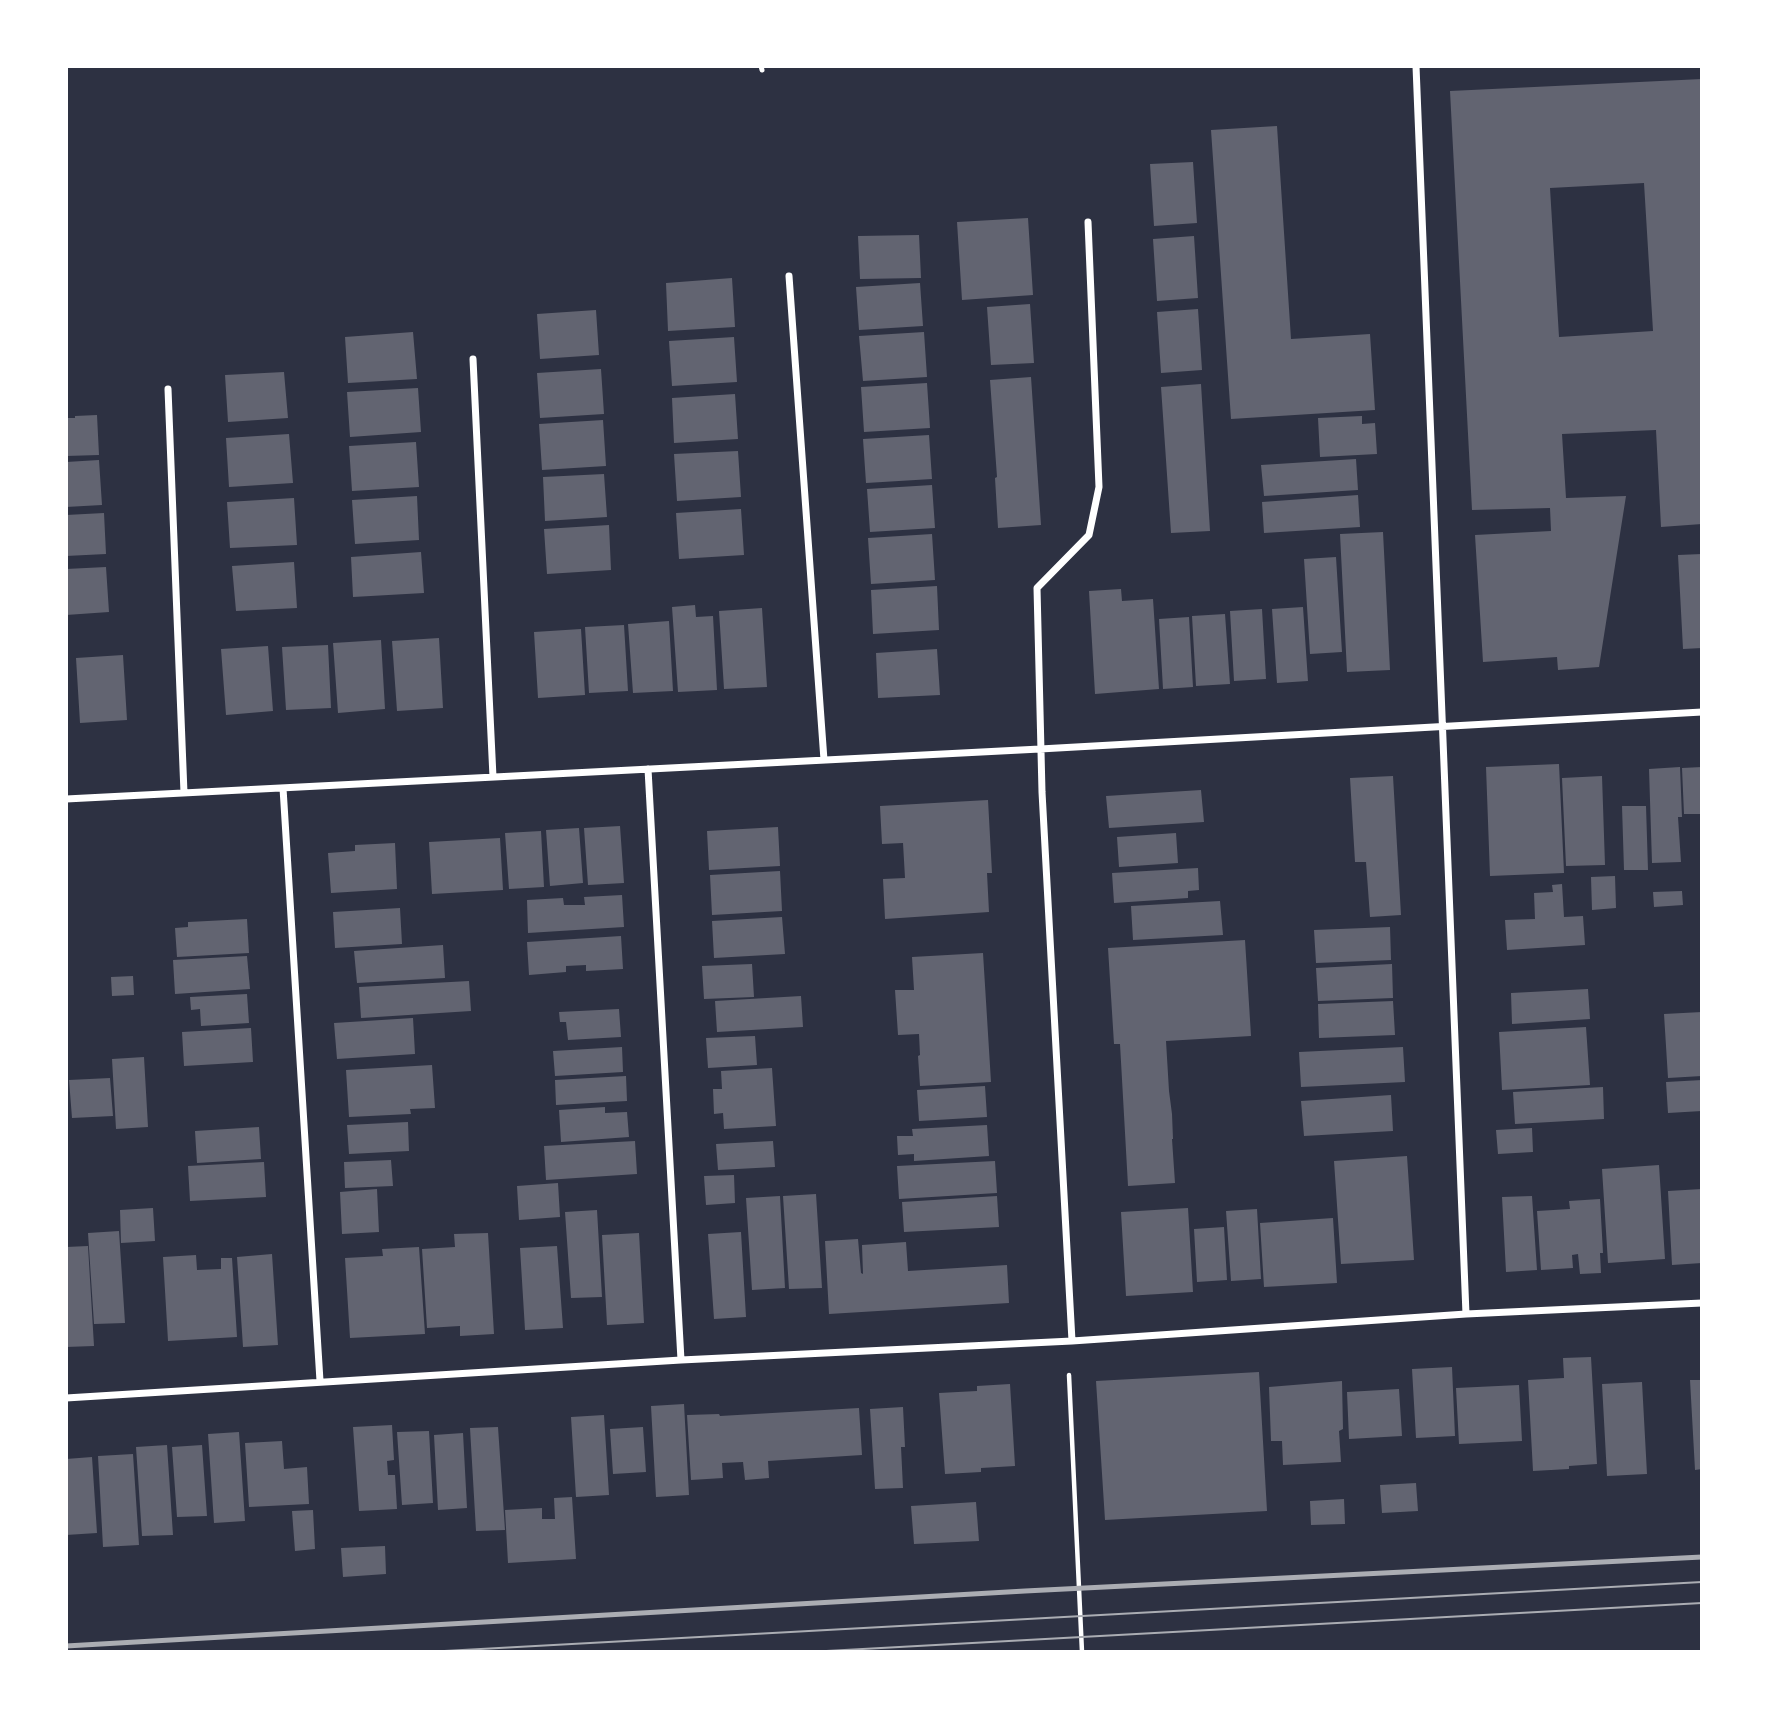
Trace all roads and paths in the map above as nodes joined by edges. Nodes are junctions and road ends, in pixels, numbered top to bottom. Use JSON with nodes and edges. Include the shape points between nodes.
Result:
{"nodes":[{"id":1,"x":1416,"y":66,"type":"edge"},
{"id":2,"x":1088,"y":222,"type":"dead end"},
{"id":3,"x":789,"y":275,"type":"dead end"},
{"id":4,"x":473,"y":359,"type":"dead end"},
{"id":5,"x":169,"y":389,"type":"dead end"},
{"id":6,"x":1702,"y":712,"type":"edge"},
{"id":7,"x":1442,"y":726,"type":"junction"},
{"id":8,"x":1040,"y":749,"type":"junction"},
{"id":9,"x":824,"y":760,"type":"junction"},
{"id":10,"x":648,"y":769,"type":"junction"},
{"id":11,"x":493,"y":777,"type":"junction"},
{"id":12,"x":283,"y":788,"type":"junction"},
{"id":13,"x":184,"y":793,"type":"junction"},
{"id":14,"x":66,"y":800,"type":"edge"},
{"id":15,"x":1702,"y":1303,"type":"edge"},
{"id":16,"x":1466,"y":1314,"type":"junction"},
{"id":17,"x":1072,"y":1341,"type":"junction"},
{"id":18,"x":681,"y":1360,"type":"junction"},
{"id":19,"x":1069,"y":1375,"type":"dead end"},
{"id":20,"x":320,"y":1381,"type":"junction"},
{"id":21,"x":66,"y":1398,"type":"edge"},
{"id":22,"x":1082,"y":1651,"type":"edge"}],
"edges":[{"from":1,"to":7,"type":"street"},
{"from":2,"to":8,"type":"street","via":[[1099,487],[1089,535],[1037,588]]},
{"from":3,"to":9,"type":"street"},
{"from":4,"to":11,"type":"street"},
{"from":5,"to":13,"type":"street"},
{"from":6,"to":7,"type":"street"},
{"from":7,"to":8,"type":"street"},
{"from":7,"to":16,"type":"street"},
{"from":8,"to":9,"type":"street"},
{"from":8,"to":17,"type":"street"},
{"from":9,"to":10,"type":"street"},
{"from":10,"to":11,"type":"street"},
{"from":10,"to":18,"type":"street"},
{"from":11,"to":12,"type":"street"},
{"from":12,"to":13,"type":"street"},
{"from":12,"to":20,"type":"street"},
{"from":13,"to":14,"type":"street"},
{"from":15,"to":16,"type":"street"},
{"from":16,"to":17,"type":"street"},
{"from":17,"to":18,"type":"street"},
{"from":18,"to":20,"type":"street"},
{"from":19,"to":22,"type":"path"},
{"from":20,"to":21,"type":"street"}]}
